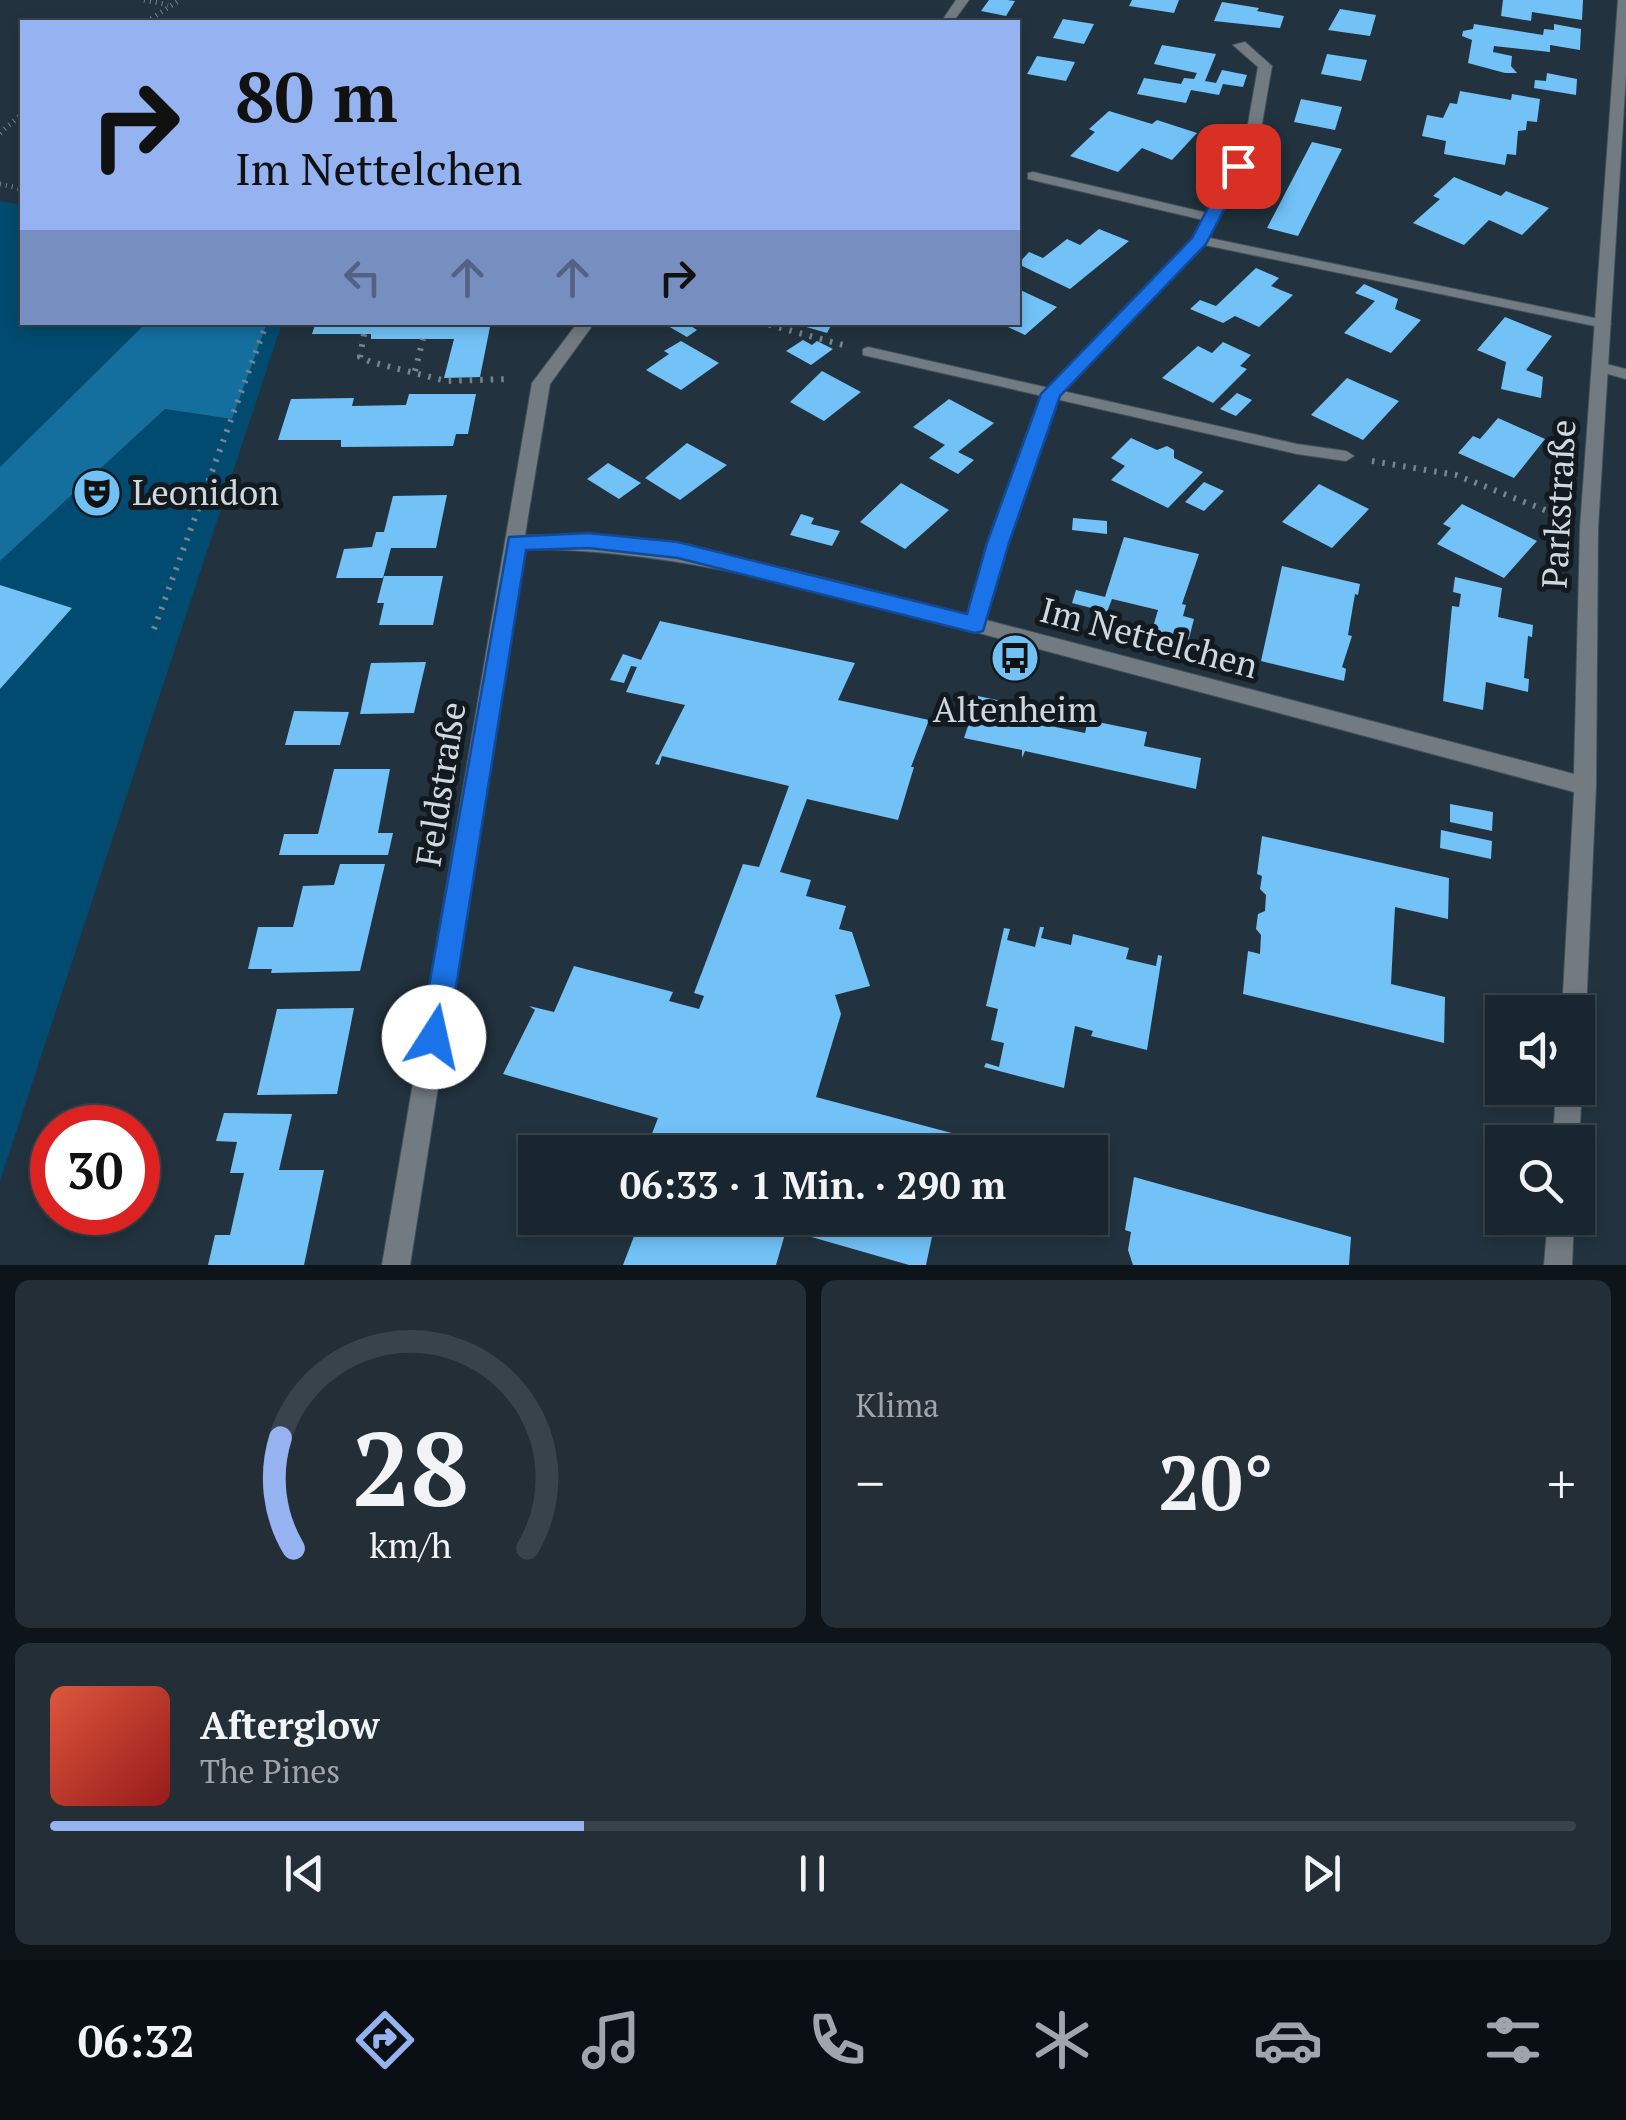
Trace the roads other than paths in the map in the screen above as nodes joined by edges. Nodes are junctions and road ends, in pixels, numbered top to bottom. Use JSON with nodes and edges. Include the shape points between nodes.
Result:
{"nodes":[{"id":1,"x":1624,"y":0,"type":"edge"},
{"id":2,"x":1240,"y":46,"type":"dead end"},
{"id":3,"x":1033,"y":176,"type":"dead end"},
{"id":4,"x":1212,"y":218,"type":"junction"},
{"id":5,"x":1200,"y":240,"type":"junction"},
{"id":6,"x":1604,"y":324,"type":"junction"},
{"id":7,"x":581,"y":325,"type":"edge"},
{"id":8,"x":868,"y":352,"type":"road end"},
{"id":9,"x":1602,"y":368,"type":"junction"},
{"id":10,"x":1626,"y":374,"type":"edge"},
{"id":11,"x":1051,"y":394,"type":"junction"},
{"id":12,"x":1346,"y":456,"type":"road end"},
{"id":13,"x":516,"y":542,"type":"junction"},
{"id":14,"x":975,"y":625,"type":"junction"},
{"id":15,"x":1586,"y":786,"type":"junction"},
{"id":16,"x":1575,"y":995,"type":"edge"},
{"id":17,"x":1560,"y":1235,"type":"edge"},
{"id":18,"x":396,"y":1265,"type":"edge"},
{"id":19,"x":1558,"y":1265,"type":"edge"}],
"edges":[{"from":1,"to":6,"type":"street","name":"Parkstraße"},
{"from":2,"to":4,"type":"street","via":[[1265,66],[1252,141]]},
{"from":3,"to":4,"type":"lane"},
{"from":4,"to":5,"type":"street"},
{"from":5,"to":6,"type":"lane"},
{"from":5,"to":11,"type":"street"},
{"from":6,"to":9,"type":"street","name":"Parkstraße"},
{"from":7,"to":13,"type":"street","name":"Feldstraße","via":[[541,383]]},
{"from":8,"to":11,"type":"lane"},
{"from":9,"to":10,"type":"lane"},
{"from":9,"to":15,"type":"street","name":"Parkstraße","via":[[1589,528]]},
{"from":11,"to":12,"type":"lane"},
{"from":11,"to":14,"type":"street"},
{"from":13,"to":14,"type":"street","name":"Im Nettelchen","via":[[588,540],[678,550]]},
{"from":13,"to":18,"type":"street","name":"Feldstraße"},
{"from":14,"to":15,"type":"street","name":"Im Nettelchen"},
{"from":15,"to":16,"type":"street","name":"Parkstraße"},
{"from":17,"to":19,"type":"street"}]}
